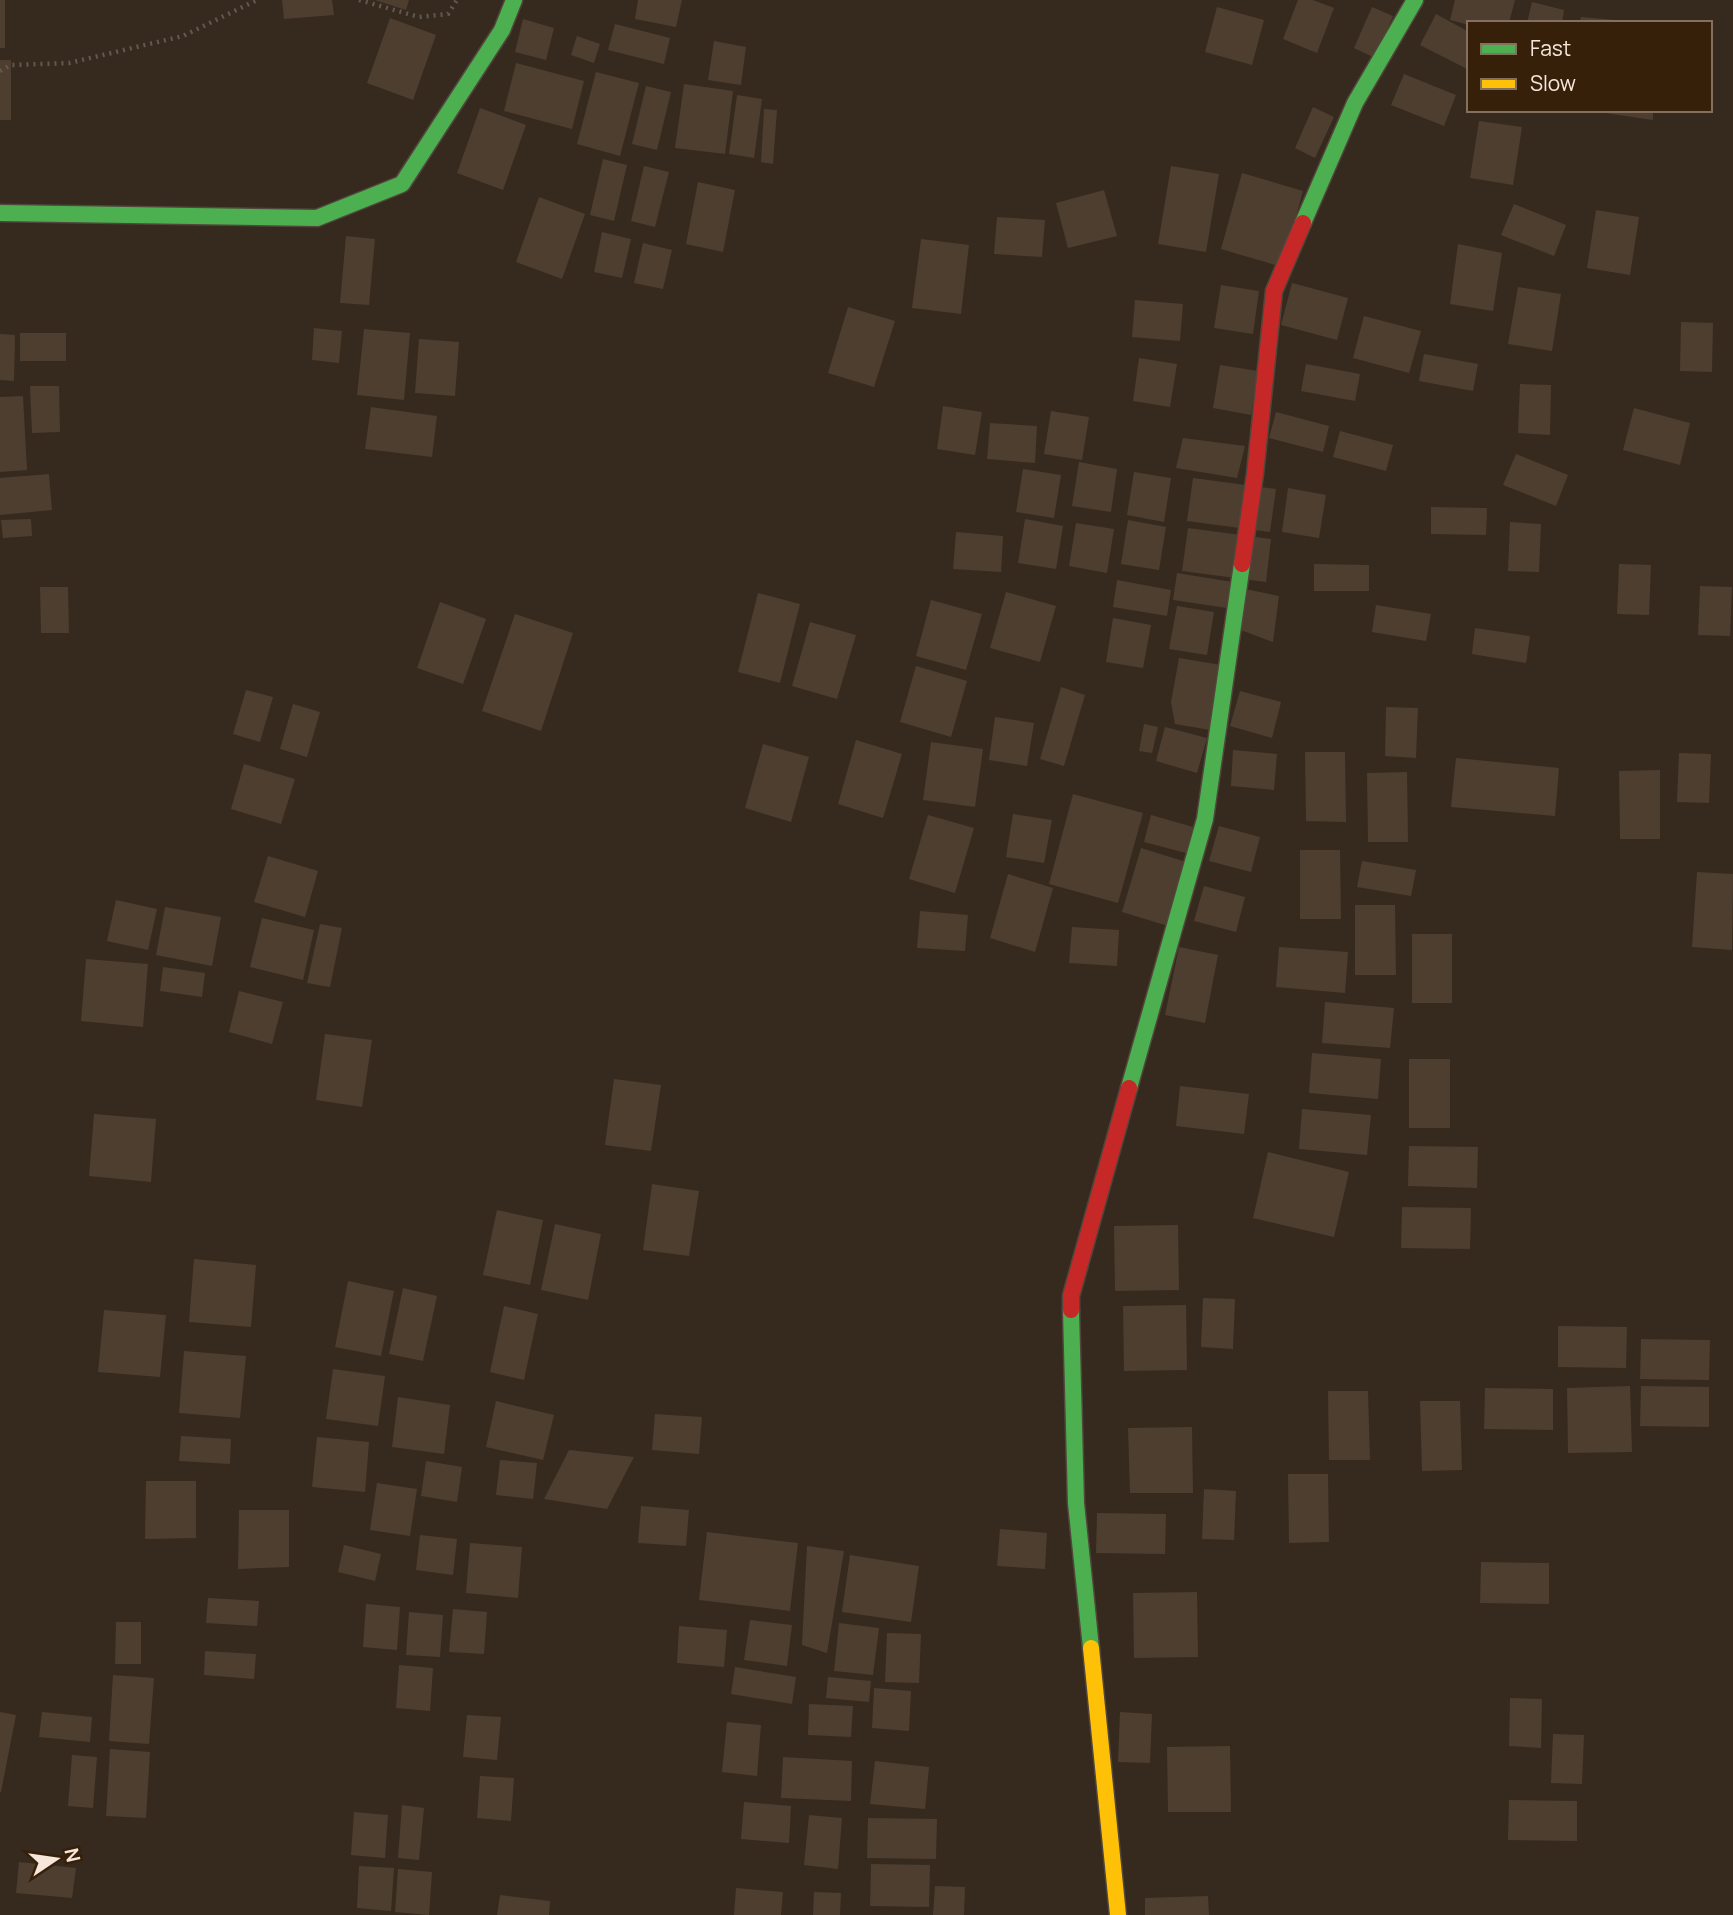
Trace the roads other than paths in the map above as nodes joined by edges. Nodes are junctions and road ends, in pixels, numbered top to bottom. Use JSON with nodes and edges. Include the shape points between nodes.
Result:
{"nodes":[{"id":1,"x":514,"y":0,"type":"edge"},
{"id":2,"x":1415,"y":0,"type":"edge"},
{"id":3,"x":0,"y":213,"type":"edge"},
{"id":4,"x":1118,"y":1915,"type":"edge"}],
"edges":[{"from":1,"to":3,"type":"street","via":[[502,30],[402,184],[317,218]]},
{"from":2,"to":4,"type":"street","via":[[1355,103],[1274,291],[1255,474],[1205,819],[1071,1296],[1076,1503]]}]}
